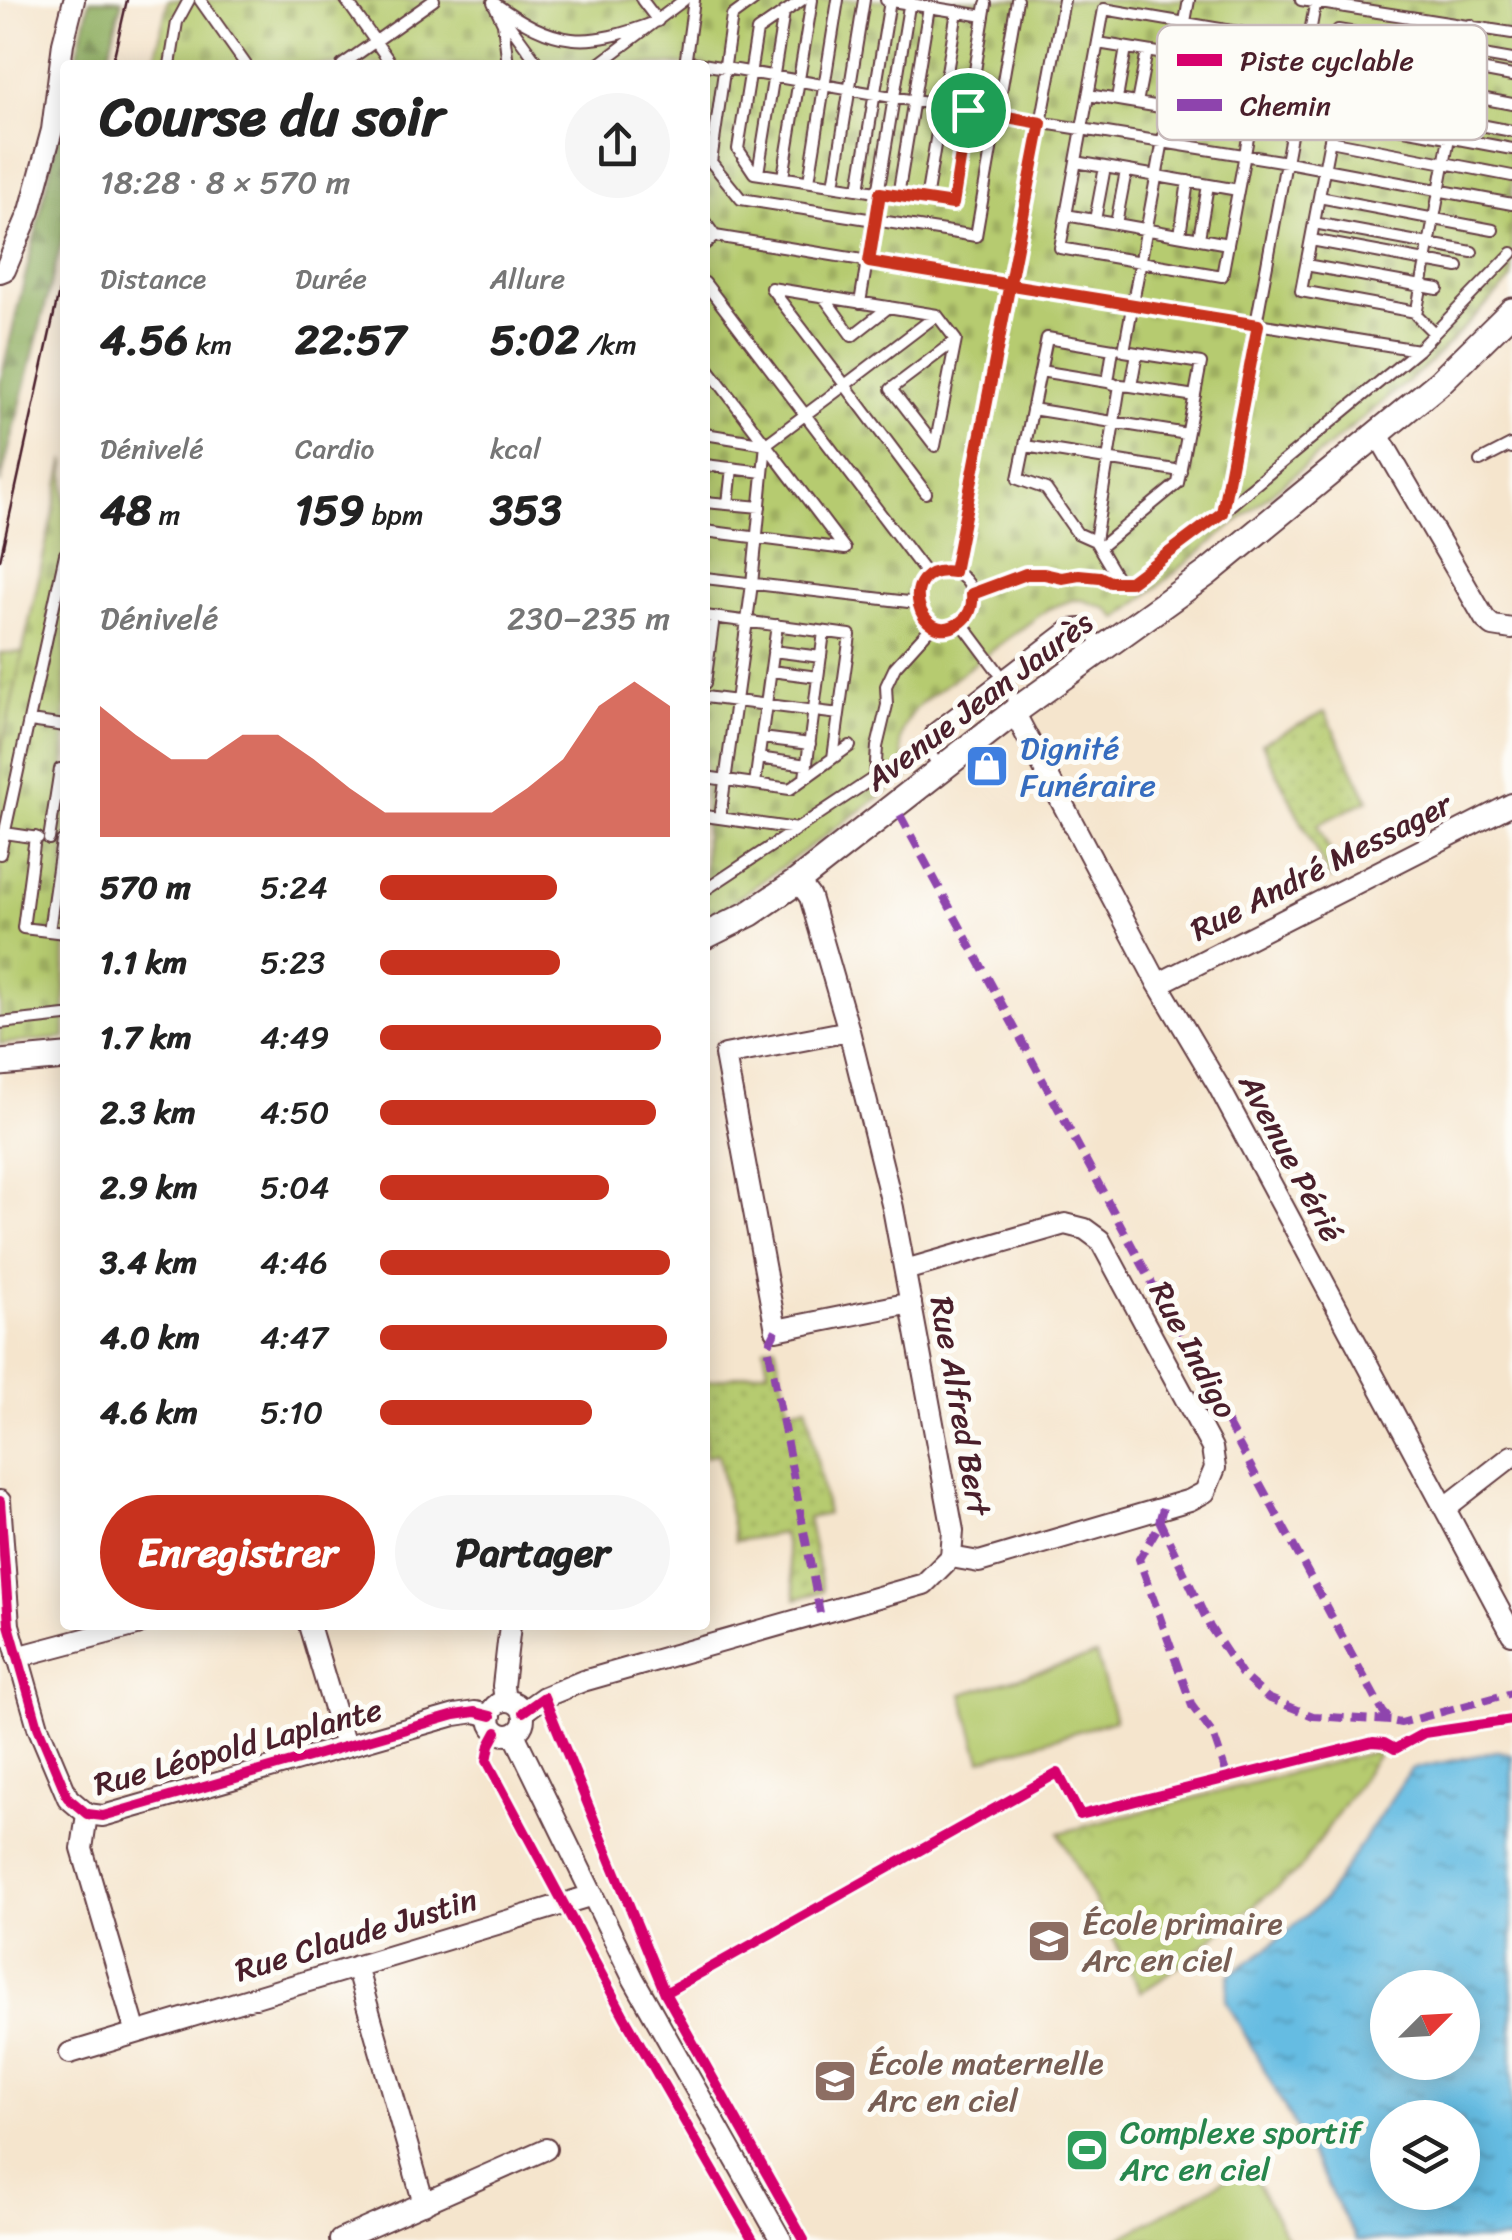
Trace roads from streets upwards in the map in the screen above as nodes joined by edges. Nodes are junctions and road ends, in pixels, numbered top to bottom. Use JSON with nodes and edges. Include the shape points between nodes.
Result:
{"nodes":[{"id":1,"x":74,"y":0,"type":"edge"},
{"id":2,"x":61,"y":60,"type":"edge"},
{"id":3,"x":60,"y":67,"type":"edge"},
{"id":4,"x":0,"y":272,"type":"edge"},
{"id":5,"x":1512,"y":311,"type":"edge"},
{"id":6,"x":1377,"y":434,"type":"junction"},
{"id":7,"x":1512,"y":629,"type":"edge"},
{"id":8,"x":1014,"y":712,"type":"junction"},
{"id":9,"x":1512,"y":804,"type":"edge"},
{"id":10,"x":798,"y":881,"type":"junction"},
{"id":11,"x":710,"y":933,"type":"edge"},
{"id":12,"x":1158,"y":984,"type":"junction"},
{"id":13,"x":849,"y":1031,"type":"junction"},
{"id":14,"x":60,"y":1057,"type":"edge"},
{"id":15,"x":0,"y":1062,"type":"edge"},
{"id":16,"x":905,"y":1270,"type":"junction"},
{"id":17,"x":911,"y":1304,"type":"junction"},
{"id":18,"x":1512,"y":1456,"type":"edge"},
{"id":19,"x":0,"y":1500,"type":"edge"},
{"id":20,"x":1445,"y":1508,"type":"junction"},
{"id":21,"x":951,"y":1557,"type":"junction"},
{"id":22,"x":118,"y":1630,"type":"edge"},
{"id":23,"x":310,"y":1630,"type":"edge"},
{"id":24,"x":509,"y":1630,"type":"edge"},
{"id":25,"x":1512,"y":1634,"type":"edge"},
{"id":26,"x":18,"y":1657,"type":"junction"},
{"id":27,"x":506,"y":1710,"type":"junction"},
{"id":28,"x":345,"y":1746,"type":"junction"},
{"id":29,"x":87,"y":1814,"type":"junction"},
{"id":30,"x":594,"y":1895,"type":"junction"},
{"id":31,"x":356,"y":1966,"type":"junction"},
{"id":32,"x":136,"y":2034,"type":"junction"},
{"id":33,"x":70,"y":2053,"type":"dead end"},
{"id":34,"x":546,"y":2150,"type":"dead end"},
{"id":35,"x":424,"y":2204,"type":"junction"},
{"id":36,"x":340,"y":2240,"type":"edge"},
{"id":37,"x":781,"y":2240,"type":"edge"}],
"edges":[{"from":1,"to":2,"type":"street"},
{"from":3,"to":4,"type":"street","via":[[52,130],[30,211]]},
{"from":5,"to":6,"type":"street","name":"Avenue Jean Jaurès"},
{"from":6,"to":7,"type":"street","via":[[1484,619]]},
{"from":6,"to":8,"type":"street","name":"Avenue Jean Jaurès","via":[[1206,574]]},
{"from":8,"to":10,"type":"street","name":"Avenue Jean Jaurès"},
{"from":8,"to":12,"type":"street","name":"Avenue Périé"},
{"from":9,"to":12,"type":"street","name":"Rue André Messager"},
{"from":10,"to":11,"type":"street","name":"Avenue Jean Jaurès"},
{"from":10,"to":13,"type":"street","name":"Rue Alfred Bert","via":[[810,897]]},
{"from":12,"to":20,"type":"street","name":"Avenue Périé"},
{"from":13,"to":16,"type":"street","name":"Rue Alfred Bert"},
{"from":13,"to":17,"type":"street","via":[[725,1055],[776,1330]]},
{"from":14,"to":15,"type":"street"},
{"from":16,"to":17,"type":"street","name":"Rue Alfred Bert"},
{"from":16,"to":21,"type":"street","name":"Rue Indigo","via":[[1064,1224],[1085,1228],[1100,1240],[1212,1448],[1215,1468],[1205,1492],[1190,1500],[979,1562]]},
{"from":17,"to":21,"type":"street","name":"Rue Alfred Bert","via":[[953,1531]]},
{"from":18,"to":20,"type":"street"},
{"from":19,"to":26,"type":"street","name":"Rue Léopold Laplante","via":[[9,1625]]},
{"from":20,"to":25,"type":"street","name":"Avenue Périé"},
{"from":21,"to":27,"type":"street","name":"Rue Alfred Bert","via":[[924,1584],[583,1681]]},
{"from":22,"to":26,"type":"street"},
{"from":23,"to":28,"type":"street"},
{"from":24,"to":27,"type":"street"},
{"from":26,"to":29,"type":"street","name":"Rue Léopold Laplante","via":[[68,1798]]},
{"from":27,"to":28,"type":"street","name":"Rue Léopold Laplante","via":[[455,1715]]},
{"from":27,"to":30,"type":"street","via":[[493,1728],[514,1734]]},
{"from":28,"to":29,"type":"street","name":"Rue Léopold Laplante","via":[[103,1816]]},
{"from":29,"to":32,"type":"street","via":[[82,1850]]},
{"from":30,"to":31,"type":"street","name":"Rue Claude Justin"},
{"from":30,"to":37,"type":"street","via":[[633,1978]]},
{"from":31,"to":32,"type":"street","name":"Rue Claude Justin"},
{"from":31,"to":35,"type":"street"},
{"from":32,"to":33,"type":"street","name":"Rue Claude Justin"},
{"from":34,"to":35,"type":"street"},
{"from":35,"to":36,"type":"street"}]}
